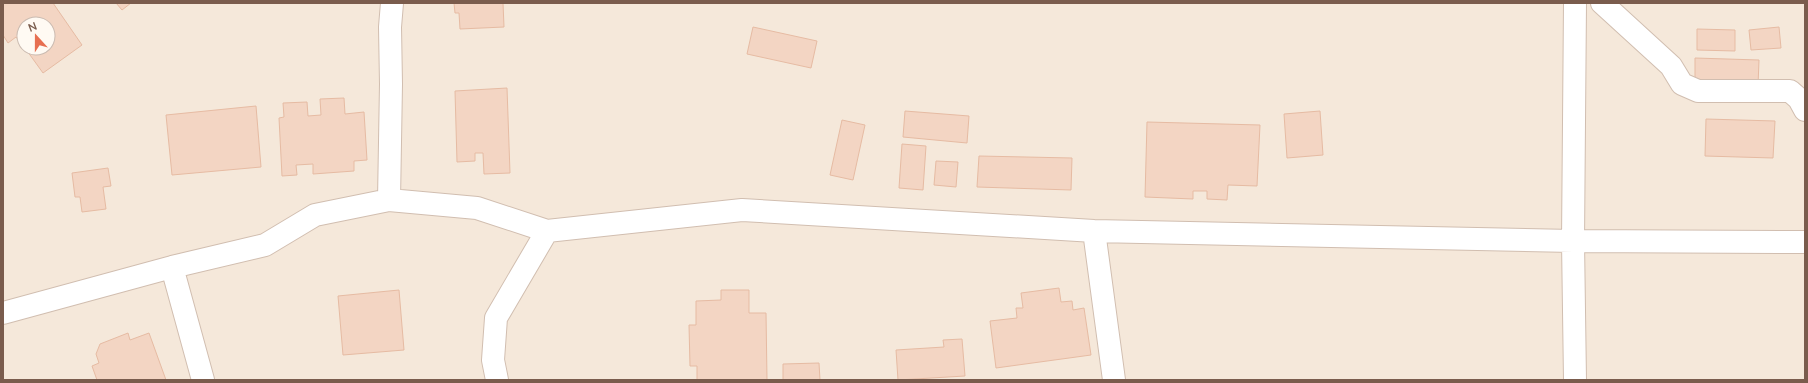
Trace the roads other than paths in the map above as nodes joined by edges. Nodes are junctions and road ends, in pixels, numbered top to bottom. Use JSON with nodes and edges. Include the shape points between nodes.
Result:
{"nodes":[{"id":1,"x":392,"y":3,"type":"edge"},
{"id":2,"x":1575,"y":3,"type":"edge"},
{"id":3,"x":1602,"y":3,"type":"edge"},
{"id":4,"x":1805,"y":110,"type":"edge"},
{"id":5,"x":389,"y":200,"type":"junction"},
{"id":6,"x":548,"y":231,"type":"junction"},
{"id":7,"x":1094,"y":231,"type":"junction"},
{"id":8,"x":1573,"y":241,"type":"junction"},
{"id":9,"x":1805,"y":242,"type":"edge"},
{"id":10,"x":172,"y":267,"type":"junction"},
{"id":11,"x":3,"y":314,"type":"edge"},
{"id":12,"x":203,"y":380,"type":"edge"},
{"id":13,"x":497,"y":380,"type":"edge"},
{"id":14,"x":1114,"y":380,"type":"edge"},
{"id":15,"x":1575,"y":380,"type":"edge"}],
"edges":[{"from":1,"to":5,"type":"street"},
{"from":2,"to":8,"type":"street"},
{"from":3,"to":4,"type":"street","via":[[1672,66],[1682,84],[1698,91],[1790,91],[1799,99]]},
{"from":5,"to":6,"type":"street","via":[[477,208]]},
{"from":5,"to":10,"type":"street","via":[[315,215],[265,244]]},
{"from":6,"to":7,"type":"street","via":[[742,210]]},
{"from":6,"to":13,"type":"street","via":[[496,318],[493,360]]},
{"from":7,"to":8,"type":"street"},
{"from":7,"to":14,"type":"street"},
{"from":8,"to":9,"type":"street"},
{"from":8,"to":15,"type":"street"},
{"from":10,"to":11,"type":"street"},
{"from":10,"to":12,"type":"street"}]}
